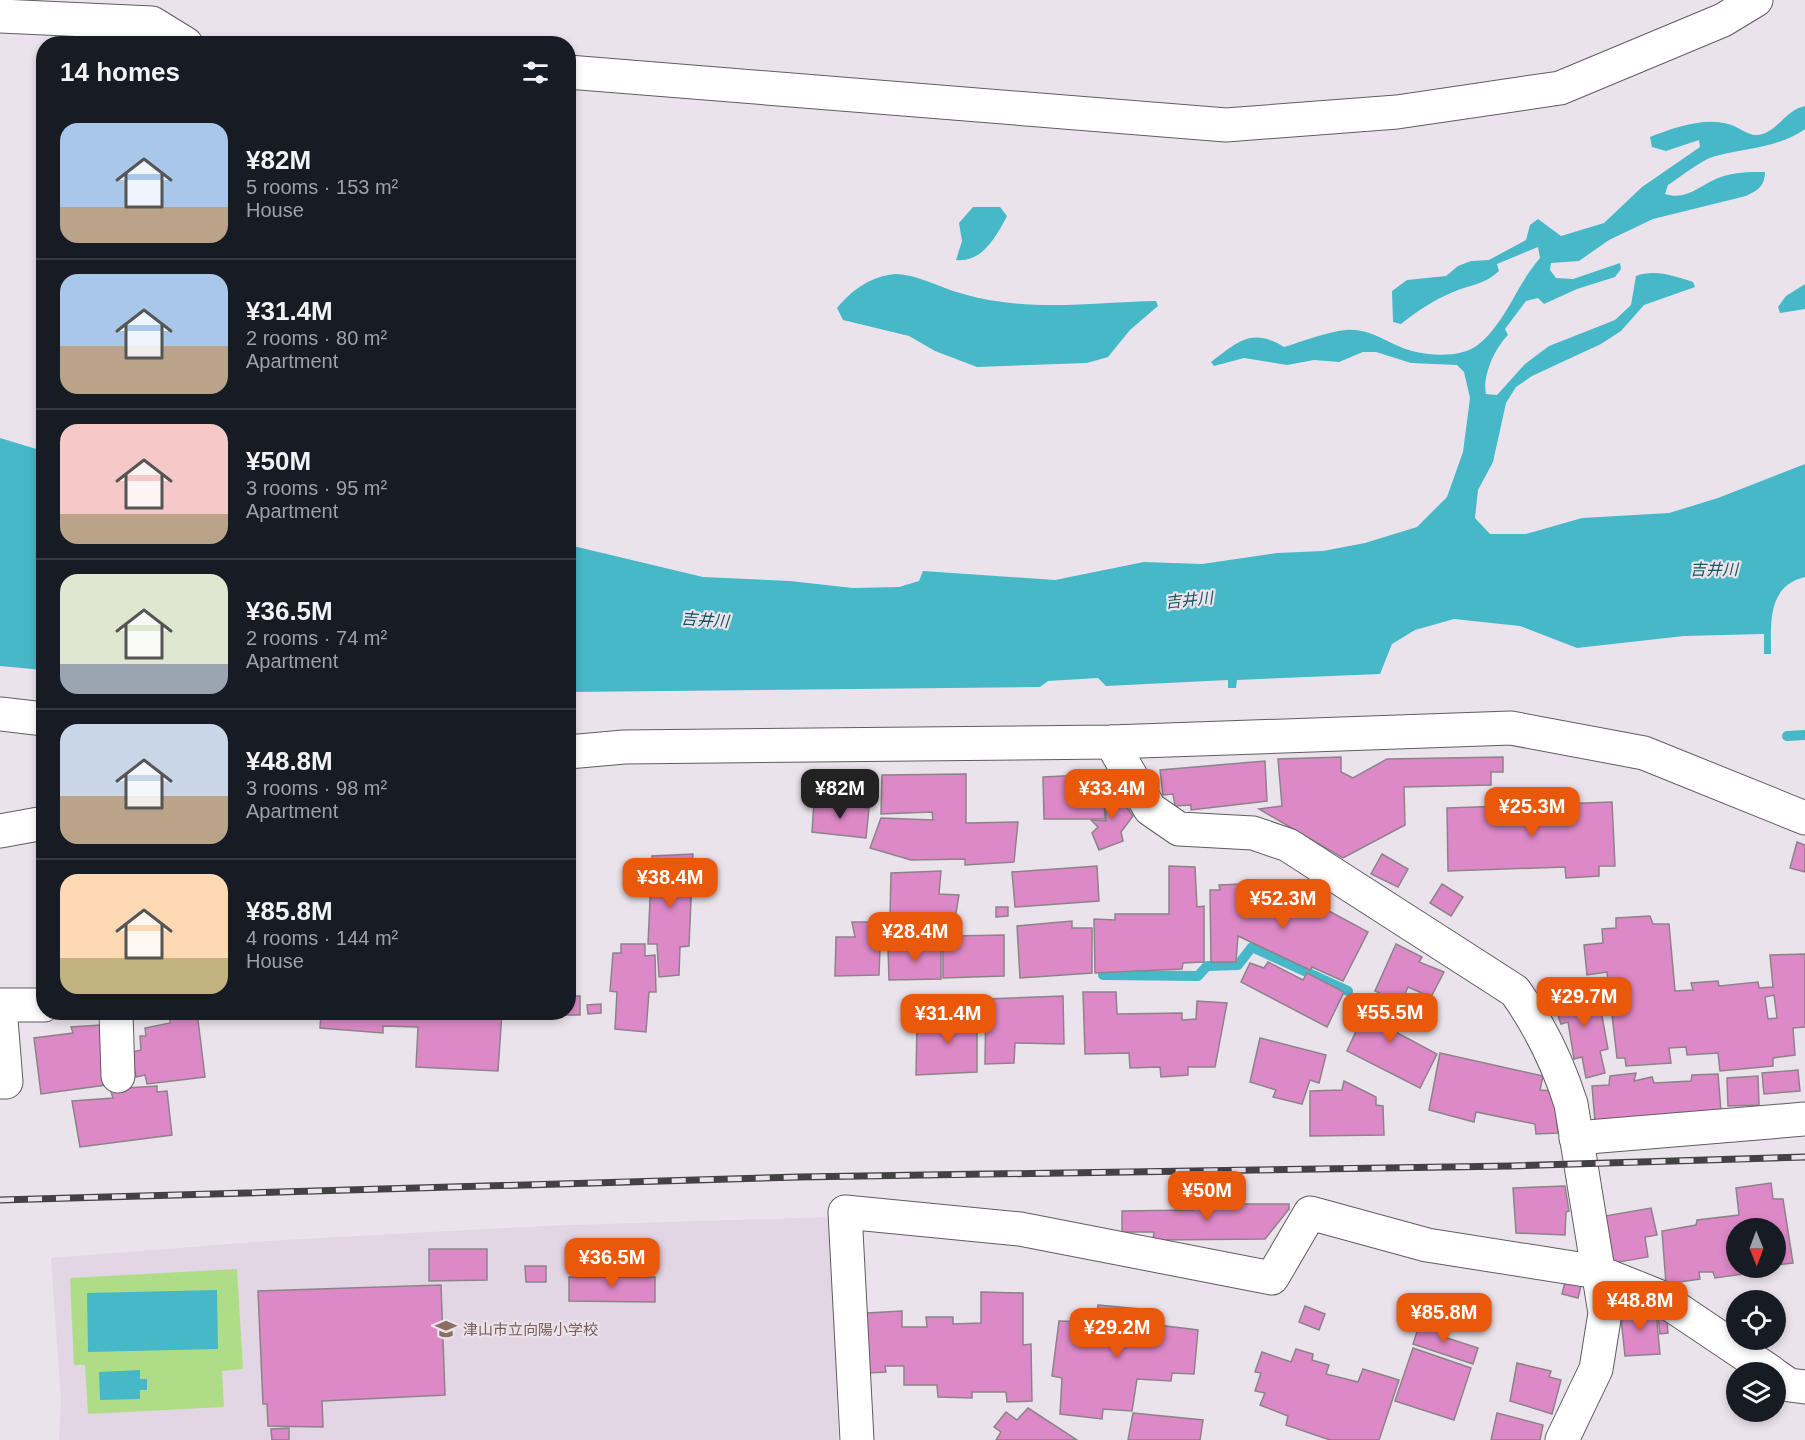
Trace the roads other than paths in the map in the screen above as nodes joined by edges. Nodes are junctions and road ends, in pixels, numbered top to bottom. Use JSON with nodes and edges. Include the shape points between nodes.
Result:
{"nodes":[{"id":1,"x":1756,"y":0,"type":"edge"},
{"id":2,"x":0,"y":16,"type":"edge"},
{"id":3,"x":153,"y":22,"type":"edge"},
{"id":4,"x":174,"y":36,"type":"edge"},
{"id":5,"x":576,"y":73,"type":"edge"},
{"id":6,"x":0,"y":714,"type":"edge"},
{"id":7,"x":36,"y":718,"type":"edge"},
{"id":8,"x":1111,"y":742,"type":"junction"},
{"id":9,"x":576,"y":751,"type":"edge"},
{"id":10,"x":1805,"y":800,"type":"edge"},
{"id":11,"x":1769,"y":804,"type":"junction"},
{"id":12,"x":1805,"y":818,"type":"edge"},
{"id":13,"x":36,"y":824,"type":"edge"},
{"id":14,"x":0,"y":831,"type":"edge"},
{"id":15,"x":36,"y":1005,"type":"edge"},
{"id":16,"x":0,"y":1006,"type":"edge"},
{"id":17,"x":116,"y":1020,"type":"edge"},
{"id":18,"x":118,"y":1076,"type":"dead end"},
{"id":19,"x":0,"y":1082,"type":"edge"},
{"id":20,"x":1805,"y":1119,"type":"edge"},
{"id":21,"x":1576,"y":1138,"type":"junction"},
{"id":22,"x":1598,"y":1272,"type":"junction"},
{"id":23,"x":1756,"y":1362,"type":"edge"},
{"id":24,"x":1786,"y":1383,"type":"edge"},
{"id":25,"x":1805,"y":1387,"type":"edge"},
{"id":26,"x":856,"y":1440,"type":"edge"},
{"id":27,"x":1562,"y":1440,"type":"edge"}],
"edges":[{"from":1,"to":5,"type":"street","via":[[1723,20],[1560,88],[1396,112],[1226,125]]},
{"from":2,"to":3,"type":"street"},
{"from":3,"to":4,"type":"street"},
{"from":6,"to":7,"type":"street"},
{"from":8,"to":9,"type":"street","via":[[624,747]]},
{"from":8,"to":11,"type":"street","via":[[1511,728],[1644,753]]},
{"from":8,"to":21,"type":"street","via":[[1150,809],[1179,829],[1253,833],[1288,845],[1515,991],[1532,1014],[1561,1072]]},
{"from":10,"to":11,"type":"street"},
{"from":11,"to":12,"type":"street"},
{"from":13,"to":14,"type":"street"},
{"from":15,"to":16,"type":"street"},
{"from":16,"to":19,"type":"street","via":[[6,1082]]},
{"from":17,"to":18,"type":"street"},
{"from":20,"to":21,"type":"street"},
{"from":21,"to":22,"type":"street"},
{"from":22,"to":23,"type":"street","via":[[1658,1296]]},
{"from":22,"to":26,"type":"street","via":[[1427,1245],[1310,1213],[1272,1278],[1020,1229],[845,1212]]},
{"from":22,"to":27,"type":"street","via":[[1605,1313],[1596,1369]]},
{"from":24,"to":25,"type":"street"}]}
